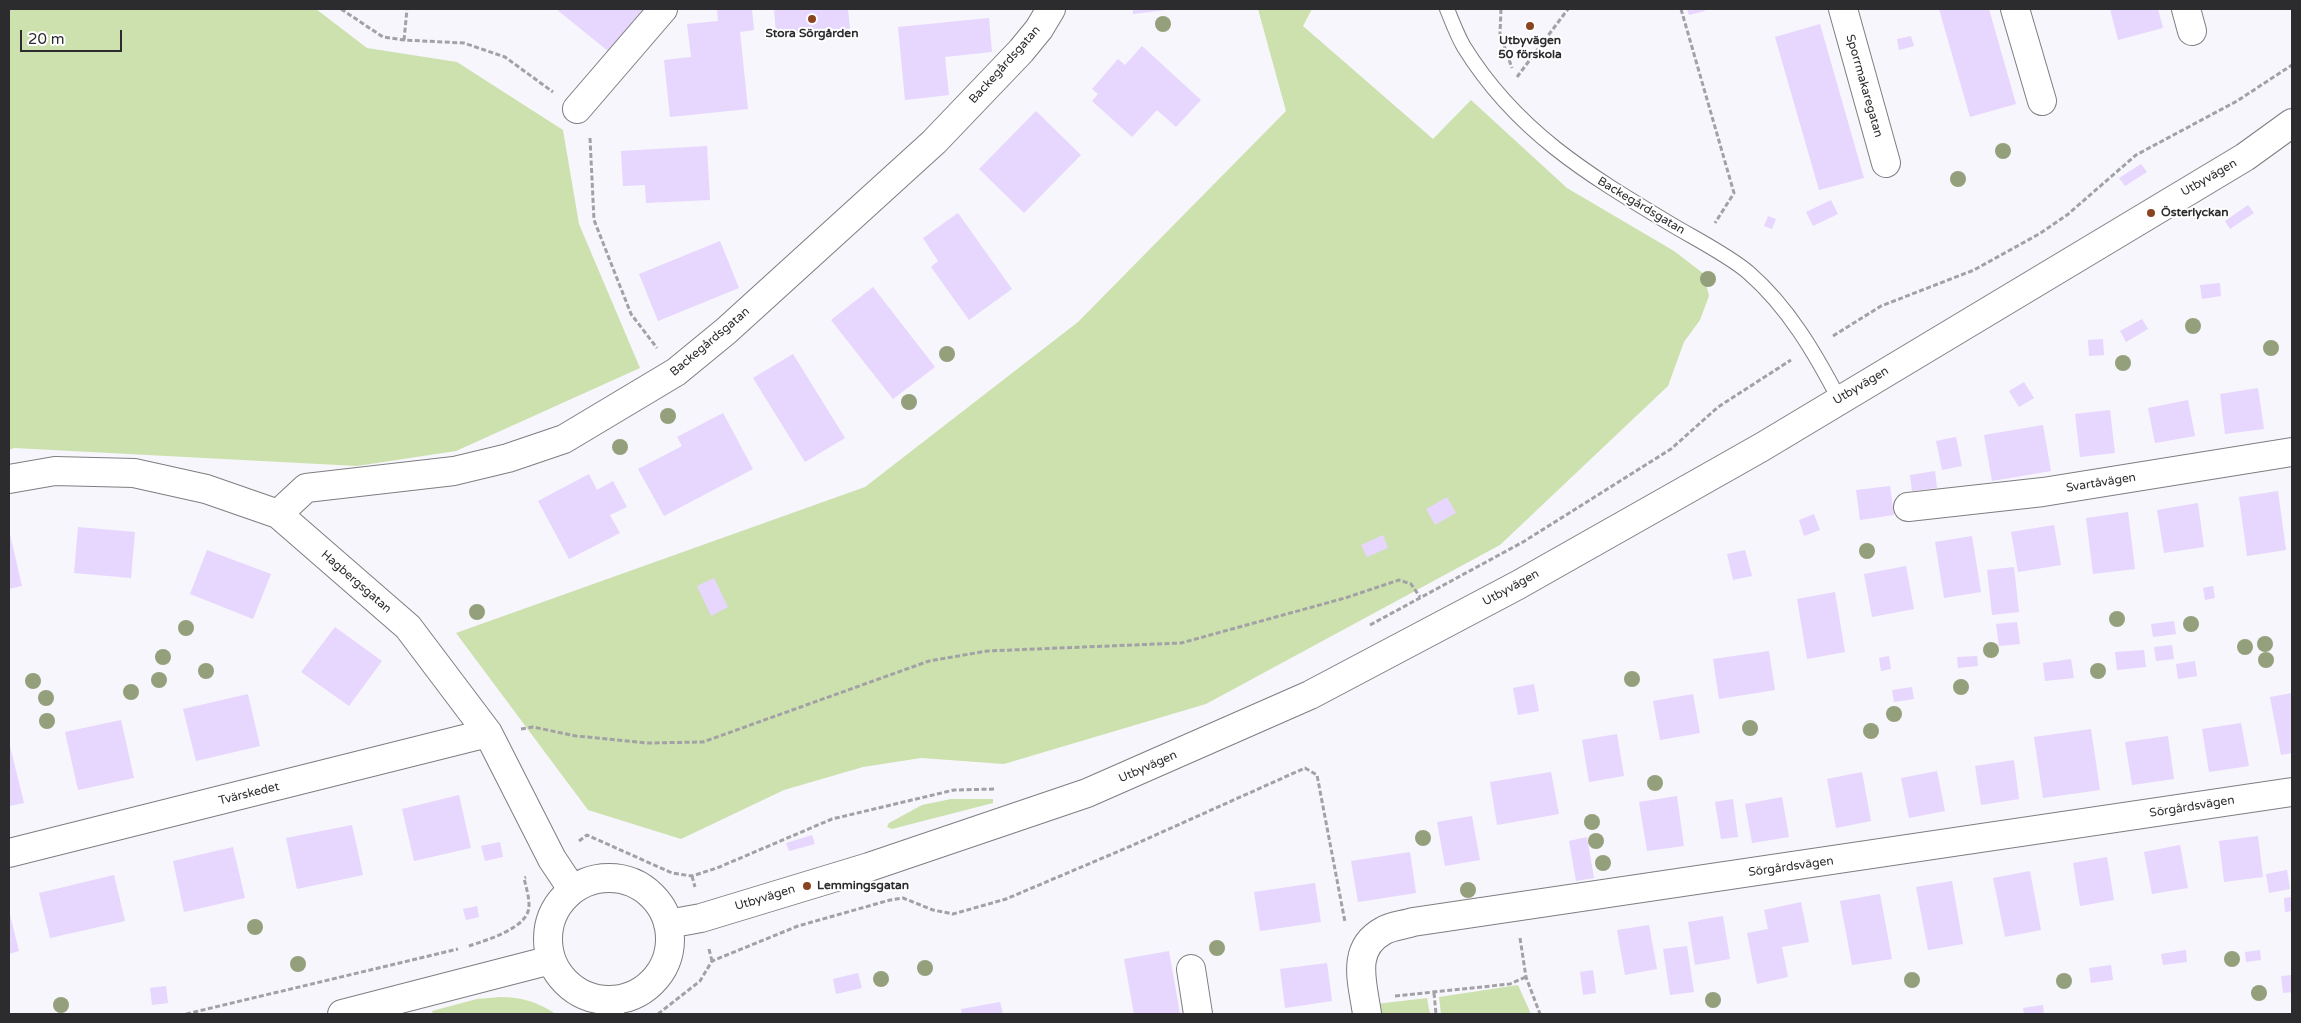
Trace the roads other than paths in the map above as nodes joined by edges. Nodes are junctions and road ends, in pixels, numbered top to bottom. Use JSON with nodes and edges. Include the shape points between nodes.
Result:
{"nodes":[{"id":1,"x":662,"y":9,"type":"edge"},
{"id":2,"x":1051,"y":9,"type":"edge"},
{"id":3,"x":1447,"y":9,"type":"edge"},
{"id":4,"x":1842,"y":9,"type":"edge"},
{"id":5,"x":2015,"y":9,"type":"edge"},
{"id":6,"x":2042,"y":101,"type":"dead end"},
{"id":7,"x":577,"y":109,"type":"road end"},
{"id":8,"x":2292,"y":123,"type":"edge"},
{"id":9,"x":1886,"y":163,"type":"dead end"},
{"id":10,"x":1839,"y":399,"type":"junction"},
{"id":11,"x":2292,"y":452,"type":"edge"},
{"id":12,"x":9,"y":479,"type":"edge"},
{"id":13,"x":1908,"y":507,"type":"dead end"},
{"id":14,"x":278,"y":514,"type":"junction"},
{"id":15,"x":488,"y":733,"type":"junction"},
{"id":16,"x":2292,"y":792,"type":"edge"},
{"id":17,"x":9,"y":853,"type":"edge"},
{"id":18,"x":572,"y":889,"type":"junction"},
{"id":19,"x":668,"y":924,"type":"junction"},
{"id":20,"x":551,"y":960,"type":"junction"},
{"id":21,"x":1191,"y":969,"type":"dead end"},
{"id":22,"x":1366,"y":1007,"type":"edge"},
{"id":23,"x":610,"y":1008,"type":"edge"},
{"id":24,"x":342,"y":1014,"type":"edge"},
{"id":25,"x":1198,"y":1014,"type":"edge"}],
"edges":[{"from":1,"to":7,"type":"street"},
{"from":2,"to":14,"type":"street","name":"Backegårdsgatan","via":[[1020,51],[934,142],[726,331],[676,372],[564,439],[508,458],[454,471],[306,488]]},
{"from":3,"to":10,"type":"lane","name":"Backegårdsgatan","via":[[1463,46],[1478,68],[1531,129],[1594,178],[1748,272],[1777,302],[1812,348]]},
{"from":4,"to":9,"type":"street","name":"Sporrmakaregatan"},
{"from":5,"to":6,"type":"street"},
{"from":8,"to":10,"type":"street","name":"Utbyvägen","via":[[2245,157]]},
{"from":10,"to":19,"type":"street","name":"Utbyvägen","via":[[1762,447],[1518,585],[1310,695],[1087,793],[869,867],[701,918]]},
{"from":11,"to":13,"type":"street","name":"Svartåvägen","via":[[2043,492]]},
{"from":12,"to":14,"type":"street","name":"Hagbergsgatan","via":[[55,471],[134,473],[206,489]]},
{"from":14,"to":15,"type":"street","name":"Hagbergsgatan","via":[[408,626]]},
{"from":15,"to":17,"type":"street","name":"Tvärskedet"},
{"from":15,"to":18,"type":"street","name":"Hagbergsgatan","via":[[552,860]]},
{"from":16,"to":22,"type":"street","name":"Sörgårdsvägen","via":[[1413,922],[1383,930],[1363,948],[1360,963]]},
{"from":18,"to":19,"type":"street","via":[[616,878],[634,884],[649,893]]},
{"from":18,"to":20,"type":"street","via":[[552,915],[548,935]]},
{"from":19,"to":23,"type":"street","via":[[667,961],[658,977],[644,990]]},
{"from":20,"to":23,"type":"street","via":[[558,974],[572,988]]},
{"from":20,"to":24,"type":"street"},
{"from":21,"to":25,"type":"street"}]}
